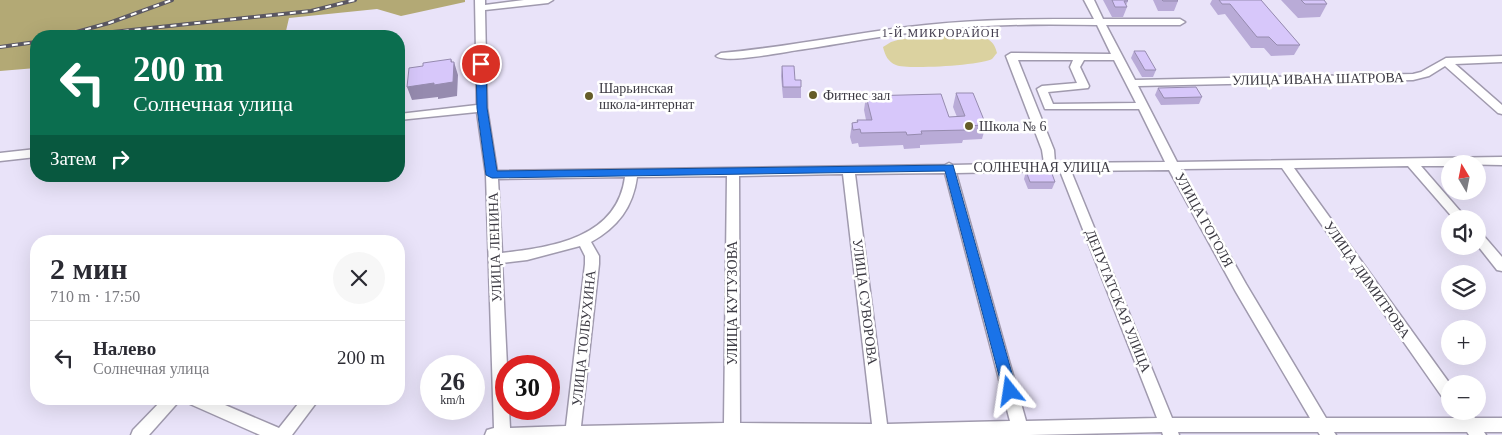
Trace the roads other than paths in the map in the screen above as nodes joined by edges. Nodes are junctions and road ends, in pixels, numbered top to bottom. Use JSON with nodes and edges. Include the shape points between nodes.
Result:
{"nodes":[{"id":1,"x":548,"y":0,"type":"edge"},
{"id":2,"x":1089,"y":0,"type":"edge"},
{"id":3,"x":480,"y":4,"type":"edge"},
{"id":4,"x":1180,"y":22,"type":"dead end"},
{"id":5,"x":1100,"y":23,"type":"junction"},
{"id":6,"x":721,"y":56,"type":"dead end"},
{"id":7,"x":1080,"y":57,"type":"junction"},
{"id":8,"x":1117,"y":57,"type":"junction"},
{"id":9,"x":1502,"y":59,"type":"edge"},
{"id":10,"x":1446,"y":61,"type":"junction"},
{"id":11,"x":1130,"y":84,"type":"junction"},
{"id":12,"x":1143,"y":106,"type":"junction"},
{"id":13,"x":482,"y":108,"type":"junction"},
{"id":14,"x":1502,"y":111,"type":"edge"},
{"id":15,"x":405,"y":116,"type":"edge"},
{"id":16,"x":30,"y":154,"type":"edge"},
{"id":17,"x":0,"y":157,"type":"edge"},
{"id":18,"x":1502,"y":160,"type":"edge"},
{"id":19,"x":1411,"y":162,"type":"junction"},
{"id":20,"x":1285,"y":164,"type":"junction"},
{"id":21,"x":1173,"y":166,"type":"junction"},
{"id":22,"x":950,"y":167,"type":"junction"},
{"id":23,"x":1057,"y":167,"type":"junction"},
{"id":24,"x":848,"y":169,"type":"junction"},
{"id":25,"x":733,"y":171,"type":"junction"},
{"id":26,"x":632,"y":173,"type":"junction"},
{"id":27,"x":492,"y":175,"type":"junction"},
{"id":28,"x":1453,"y":210,"type":"edge"},
{"id":29,"x":584,"y":240,"type":"junction"},
{"id":30,"x":1486,"y":247,"type":"edge"},
{"id":31,"x":496,"y":259,"type":"junction"},
{"id":32,"x":1502,"y":266,"type":"edge"},
{"id":33,"x":1441,"y":383,"type":"edge"},
{"id":34,"x":167,"y":405,"type":"edge"},
{"id":35,"x":209,"y":405,"type":"edge"},
{"id":36,"x":306,"y":405,"type":"edge"},
{"id":37,"x":1502,"y":425,"type":"edge"},
{"id":38,"x":1169,"y":430,"type":"edge"},
{"id":39,"x":1325,"y":430,"type":"edge"},
{"id":40,"x":1474,"y":430,"type":"edge"},
{"id":41,"x":1021,"y":432,"type":"edge"},
{"id":42,"x":732,"y":433,"type":"edge"},
{"id":43,"x":881,"y":433,"type":"edge"},
{"id":44,"x":572,"y":434,"type":"edge"},
{"id":45,"x":139,"y":435,"type":"edge"},
{"id":46,"x":278,"y":435,"type":"edge"},
{"id":47,"x":283,"y":435,"type":"edge"},
{"id":48,"x":499,"y":435,"type":"edge"}],
"edges":[{"from":1,"to":3,"type":"street"},
{"from":2,"to":5,"type":"street","name":"УЛИЦА ГОГОЛЯ"},
{"from":3,"to":13,"type":"street","name":"УЛИЦА ЛЕНИНА"},
{"from":4,"to":5,"type":"street"},
{"from":5,"to":6,"type":"street","via":[[952,25],[767,53]]},
{"from":5,"to":8,"type":"street","name":"УЛИЦА ГОГОЛЯ"},
{"from":7,"to":8,"type":"street"},
{"from":7,"to":12,"type":"street","via":[[1075,67],[1084,86],[1042,89],[1049,108]]},
{"from":7,"to":23,"type":"street","name":"ДЕПУТАТСКАЯ УЛИЦА","via":[[1011,57]]},
{"from":8,"to":11,"type":"street","name":"УЛИЦА ГОГОЛЯ"},
{"from":9,"to":10,"type":"street","name":"УЛИЦА ИВАНА ШАТРОВА"},
{"from":10,"to":11,"type":"street","name":"УЛИЦА ИВАНА ШАТРОВА","via":[[1413,78]]},
{"from":10,"to":14,"type":"street"},
{"from":11,"to":12,"type":"street","name":"УЛИЦА ГОГОЛЯ"},
{"from":12,"to":21,"type":"street","name":"УЛИЦА ГОГОЛЯ"},
{"from":13,"to":15,"type":"street"},
{"from":13,"to":27,"type":"street","name":"УЛИЦА ЛЕНИНА"},
{"from":16,"to":17,"type":"street"},
{"from":18,"to":19,"type":"street","name":"СОЛНЕЧНАЯ УЛИЦА"},
{"from":19,"to":20,"type":"street","name":"СОЛНЕЧНАЯ УЛИЦА"},
{"from":19,"to":28,"type":"street"},
{"from":20,"to":21,"type":"street","name":"СОЛНЕЧНАЯ УЛИЦА"},
{"from":20,"to":33,"type":"street","name":"УЛИЦА ДИМИТРОВА"},
{"from":21,"to":23,"type":"street","name":"СОЛНЕЧНАЯ УЛИЦА"},
{"from":21,"to":39,"type":"street","name":"УЛИЦА ГОГОЛЯ"},
{"from":22,"to":23,"type":"street","name":"СОЛНЕЧНАЯ УЛИЦА"},
{"from":22,"to":24,"type":"street","name":"СОЛНЕЧНАЯ УЛИЦА"},
{"from":22,"to":41,"type":"street"},
{"from":23,"to":38,"type":"street","name":"ДЕПУТАТСКАЯ УЛИЦА"},
{"from":24,"to":25,"type":"street","name":"СОЛНЕЧНАЯ УЛИЦА"},
{"from":24,"to":43,"type":"street","name":"УЛИЦА СУВОРОВА"},
{"from":25,"to":26,"type":"street","name":"СОЛНЕЧНАЯ УЛИЦА"},
{"from":25,"to":42,"type":"street","name":"УЛИЦА КУТУЗОВА"},
{"from":26,"to":27,"type":"street","name":"СОЛНЕЧНАЯ УЛИЦА"},
{"from":26,"to":29,"type":"street","via":[[631,186],[616,218],[604,230]]},
{"from":27,"to":31,"type":"street","name":"УЛИЦА ЛЕНИНА"},
{"from":29,"to":31,"type":"street"},
{"from":29,"to":44,"type":"street","name":"УЛИЦА ТОЛБУХИНА","via":[[592,256],[592,264]]},
{"from":30,"to":32,"type":"street"},
{"from":31,"to":48,"type":"street","name":"УЛИЦА ЛЕНИНА"},
{"from":34,"to":45,"type":"street"},
{"from":35,"to":46,"type":"street"},
{"from":36,"to":47,"type":"street"},
{"from":37,"to":40,"type":"street"},
{"from":38,"to":39,"type":"street"},
{"from":38,"to":41,"type":"street"},
{"from":39,"to":40,"type":"street"},
{"from":41,"to":43,"type":"street"},
{"from":42,"to":43,"type":"street"},
{"from":42,"to":44,"type":"street"},
{"from":44,"to":48,"type":"street"}]}
